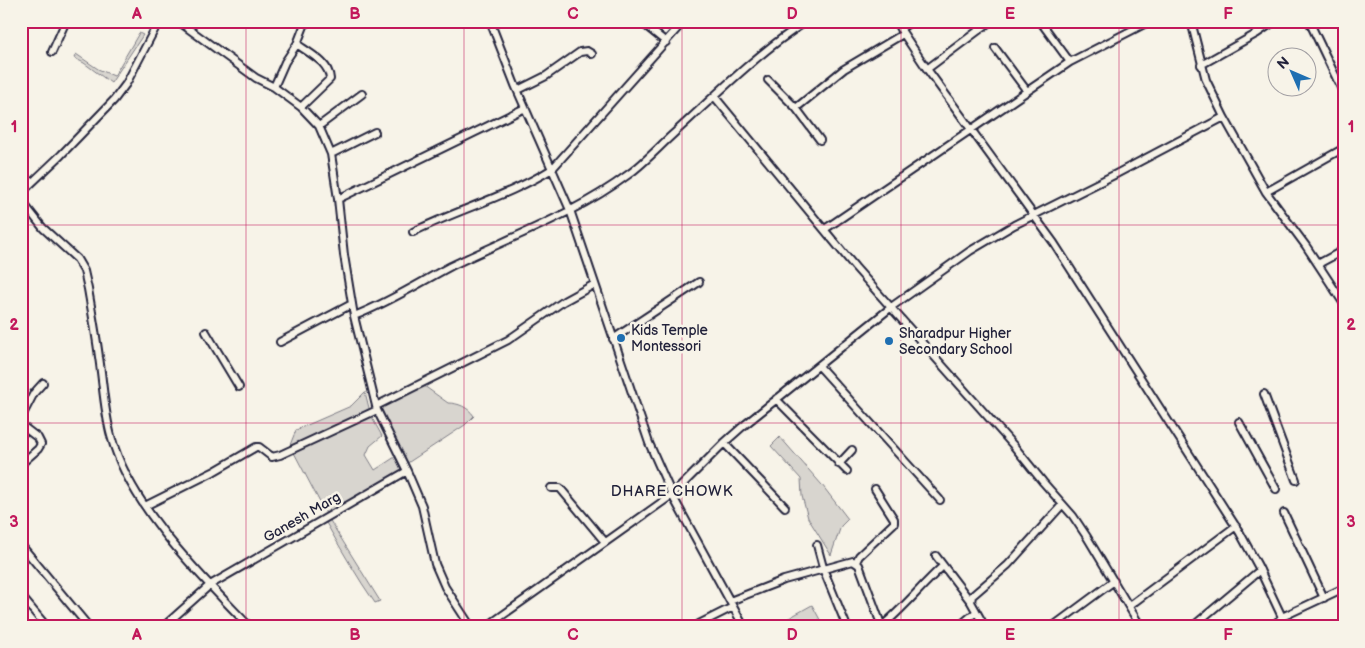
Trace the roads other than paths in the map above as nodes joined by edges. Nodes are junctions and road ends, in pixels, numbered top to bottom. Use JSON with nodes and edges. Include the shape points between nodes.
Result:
{"nodes":[{"id":1,"x":66,"y":21,"type":"edge"},
{"id":2,"x":159,"y":21,"type":"edge"},
{"id":3,"x":178,"y":21,"type":"edge"},
{"id":4,"x":306,"y":21,"type":"edge"},
{"id":5,"x":490,"y":21,"type":"edge"},
{"id":6,"x":640,"y":21,"type":"edge"},
{"id":7,"x":684,"y":21,"type":"edge"},
{"id":8,"x":807,"y":21,"type":"edge"},
{"id":9,"x":895,"y":21,"type":"edge"},
{"id":10,"x":912,"y":21,"type":"edge"},
{"id":11,"x":991,"y":21,"type":"edge"},
{"id":12,"x":1040,"y":21,"type":"edge"},
{"id":13,"x":1150,"y":21,"type":"edge"},
{"id":14,"x":1191,"y":21,"type":"edge"},
{"id":15,"x":1275,"y":21,"type":"edge"},
{"id":16,"x":1309,"y":21,"type":"edge"},
{"id":17,"x":901,"y":32,"type":"junction"},
{"id":18,"x":666,"y":42,"type":"junction"},
{"id":19,"x":297,"y":44,"type":"junction"},
{"id":20,"x":995,"y":48,"type":"dead end"},
{"id":21,"x":52,"y":52,"type":"dead end"},
{"id":22,"x":592,"y":54,"type":"dead end"},
{"id":23,"x":1070,"y":62,"type":"junction"},
{"id":24,"x":1201,"y":65,"type":"junction"},
{"id":25,"x":927,"y":69,"type":"junction"},
{"id":26,"x":768,"y":80,"type":"dead end"},
{"id":27,"x":274,"y":87,"type":"junction"},
{"id":28,"x":518,"y":90,"type":"junction"},
{"id":29,"x":1027,"y":91,"type":"junction"},
{"id":30,"x":362,"y":94,"type":"dead end"},
{"id":31,"x":1344,"y":94,"type":"edge"},
{"id":32,"x":714,"y":96,"type":"junction"},
{"id":33,"x":301,"y":107,"type":"junction"},
{"id":34,"x":525,"y":108,"type":"junction"},
{"id":35,"x":796,"y":108,"type":"junction"},
{"id":36,"x":1224,"y":117,"type":"junction"},
{"id":37,"x":319,"y":126,"type":"junction"},
{"id":38,"x":972,"y":130,"type":"junction"},
{"id":39,"x":376,"y":132,"type":"dead end"},
{"id":40,"x":820,"y":140,"type":"dead end"},
{"id":41,"x":1344,"y":148,"type":"edge"},
{"id":42,"x":332,"y":154,"type":"junction"},
{"id":43,"x":552,"y":170,"type":"junction"},
{"id":44,"x":1266,"y":192,"type":"junction"},
{"id":45,"x":21,"y":193,"type":"edge"},
{"id":46,"x":338,"y":199,"type":"junction"},
{"id":47,"x":21,"y":200,"type":"edge"},
{"id":48,"x":570,"y":210,"type":"junction"},
{"id":49,"x":1034,"y":215,"type":"junction"},
{"id":50,"x":825,"y":229,"type":"junction"},
{"id":51,"x":414,"y":232,"type":"dead end"},
{"id":52,"x":1344,"y":250,"type":"edge"},
{"id":53,"x":1318,"y":264,"type":"junction"},
{"id":54,"x":699,"y":282,"type":"dead end"},
{"id":55,"x":595,"y":284,"type":"junction"},
{"id":56,"x":352,"y":304,"type":"junction"},
{"id":57,"x":1344,"y":304,"type":"edge"},
{"id":58,"x":890,"y":308,"type":"junction"},
{"id":59,"x":354,"y":316,"type":"junction"},
{"id":60,"x":206,"y":332,"type":"dead end"},
{"id":61,"x":613,"y":339,"type":"junction"},
{"id":62,"x":280,"y":342,"type":"dead end"},
{"id":63,"x":818,"y":366,"type":"junction"},
{"id":64,"x":43,"y":383,"type":"dead end"},
{"id":65,"x":239,"y":387,"type":"dead end"},
{"id":66,"x":1264,"y":394,"type":"dead end"},
{"id":67,"x":776,"y":399,"type":"junction"},
{"id":68,"x":377,"y":408,"type":"junction"},
{"id":69,"x":21,"y":418,"type":"edge"},
{"id":70,"x":1240,"y":422,"type":"dead end"},
{"id":71,"x":21,"y":425,"type":"edge"},
{"id":72,"x":724,"y":443,"type":"junction"},
{"id":73,"x":852,"y":450,"type":"dead end"},
{"id":74,"x":21,"y":464,"type":"edge"},
{"id":75,"x":839,"y":464,"type":"junction"},
{"id":76,"x":407,"y":471,"type":"junction"},
{"id":77,"x":846,"y":471,"type":"dead end"},
{"id":78,"x":1296,"y":480,"type":"dead end"},
{"id":79,"x":551,"y":488,"type":"dead end"},
{"id":80,"x":875,"y":489,"type":"dead end"},
{"id":81,"x":1276,"y":489,"type":"dead end"},
{"id":82,"x":672,"y":495,"type":"junction"},
{"id":83,"x":940,"y":500,"type":"dead end"},
{"id":84,"x":1062,"y":505,"type":"junction"},
{"id":85,"x":145,"y":506,"type":"junction"},
{"id":86,"x":785,"y":507,"type":"dead end"},
{"id":87,"x":1284,"y":513,"type":"dead end"},
{"id":88,"x":1236,"y":526,"type":"junction"},
{"id":89,"x":605,"y":542,"type":"junction"},
{"id":90,"x":21,"y":545,"type":"edge"},
{"id":91,"x":817,"y":545,"type":"dead end"},
{"id":92,"x":936,"y":556,"type":"dead end"},
{"id":93,"x":856,"y":562,"type":"junction"},
{"id":94,"x":943,"y":566,"type":"junction"},
{"id":95,"x":823,"y":569,"type":"junction"},
{"id":96,"x":1260,"y":570,"type":"junction"},
{"id":97,"x":1114,"y":581,"type":"junction"},
{"id":98,"x":210,"y":585,"type":"junction"},
{"id":99,"x":1344,"y":588,"type":"edge"},
{"id":100,"x":21,"y":596,"type":"edge"},
{"id":101,"x":1324,"y":598,"type":"junction"},
{"id":102,"x":971,"y":602,"type":"junction"},
{"id":103,"x":731,"y":604,"type":"junction"},
{"id":104,"x":1129,"y":606,"type":"junction"},
{"id":105,"x":976,"y":612,"type":"junction"},
{"id":106,"x":1282,"y":617,"type":"junction"},
{"id":107,"x":699,"y":624,"type":"dead end"},
{"id":108,"x":882,"y":626,"type":"edge"},
{"id":109,"x":47,"y":627,"type":"edge"},
{"id":110,"x":88,"y":627,"type":"edge"},
{"id":111,"x":162,"y":627,"type":"edge"},
{"id":112,"x":250,"y":627,"type":"edge"},
{"id":113,"x":471,"y":627,"type":"edge"},
{"id":114,"x":486,"y":627,"type":"edge"},
{"id":115,"x":744,"y":627,"type":"edge"},
{"id":116,"x":847,"y":627,"type":"edge"},
{"id":117,"x":958,"y":627,"type":"edge"},
{"id":118,"x":985,"y":627,"type":"edge"},
{"id":119,"x":1052,"y":627,"type":"edge"},
{"id":120,"x":1141,"y":627,"type":"edge"},
{"id":121,"x":1192,"y":627,"type":"edge"},
{"id":122,"x":1276,"y":627,"type":"edge"}],
"edges":[{"from":1,"to":21,"type":"street"},
{"from":2,"to":45,"type":"street","via":[[126,84],[114,100]]},
{"from":3,"to":27,"type":"street","via":[[256,78]]},
{"from":4,"to":19,"type":"street"},
{"from":5,"to":28,"type":"street"},
{"from":6,"to":18,"type":"street"},
{"from":7,"to":18,"type":"street"},
{"from":8,"to":32,"type":"street"},
{"from":9,"to":17,"type":"street"},
{"from":10,"to":17,"type":"street"},
{"from":11,"to":25,"type":"street"},
{"from":12,"to":23,"type":"street"},
{"from":13,"to":23,"type":"street"},
{"from":14,"to":24,"type":"street"},
{"from":15,"to":24,"type":"street"},
{"from":16,"to":31,"type":"street"},
{"from":17,"to":25,"type":"street"},
{"from":17,"to":35,"type":"street","via":[[844,69]]},
{"from":18,"to":43,"type":"street"},
{"from":19,"to":27,"type":"street"},
{"from":19,"to":33,"type":"street","via":[[330,71],[330,79]]},
{"from":20,"to":29,"type":"street"},
{"from":22,"to":28,"type":"street","via":[[580,52],[546,76]]},
{"from":23,"to":29,"type":"street"},
{"from":24,"to":36,"type":"street"},
{"from":25,"to":38,"type":"street"},
{"from":26,"to":35,"type":"street"},
{"from":27,"to":33,"type":"street"},
{"from":28,"to":34,"type":"street"},
{"from":29,"to":38,"type":"street"},
{"from":30,"to":37,"type":"street"},
{"from":32,"to":48,"type":"street","via":[[631,173]]},
{"from":32,"to":50,"type":"street"},
{"from":33,"to":37,"type":"street"},
{"from":34,"to":43,"type":"street"},
{"from":34,"to":46,"type":"street"},
{"from":35,"to":40,"type":"street"},
{"from":36,"to":44,"type":"street"},
{"from":36,"to":49,"type":"street"},
{"from":37,"to":42,"type":"street"},
{"from":38,"to":49,"type":"street"},
{"from":38,"to":50,"type":"street"},
{"from":39,"to":42,"type":"street"},
{"from":41,"to":44,"type":"street"},
{"from":42,"to":46,"type":"street"},
{"from":43,"to":48,"type":"street"},
{"from":43,"to":51,"type":"street"},
{"from":44,"to":53,"type":"street"},
{"from":46,"to":56,"type":"street"},
{"from":47,"to":85,"type":"street","via":[[84,271],[111,436],[125,471]]},
{"from":48,"to":55,"type":"street"},
{"from":48,"to":59,"type":"street"},
{"from":49,"to":58,"type":"street","via":[[970,250]]},
{"from":49,"to":88,"type":"street"},
{"from":50,"to":58,"type":"street"},
{"from":52,"to":53,"type":"street"},
{"from":53,"to":57,"type":"street"},
{"from":54,"to":61,"type":"street"},
{"from":55,"to":61,"type":"street"},
{"from":55,"to":68,"type":"street","via":[[508,340]]},
{"from":56,"to":59,"type":"street"},
{"from":56,"to":62,"type":"street"},
{"from":58,"to":63,"type":"street"},
{"from":58,"to":84,"type":"street","via":[[1013,445]]},
{"from":59,"to":68,"type":"street"},
{"from":60,"to":65,"type":"street"},
{"from":61,"to":82,"type":"street","via":[[649,443]]},
{"from":63,"to":67,"type":"street"},
{"from":63,"to":83,"type":"street"},
{"from":64,"to":69,"type":"street"},
{"from":66,"to":78,"type":"street"},
{"from":67,"to":72,"type":"street"},
{"from":67,"to":75,"type":"street"},
{"from":68,"to":76,"type":"street"},
{"from":68,"to":85,"type":"street","via":[[280,455],[272,457],[256,447]]},
{"from":70,"to":81,"type":"street"},
{"from":71,"to":74,"type":"street","via":[[41,444]]},
{"from":72,"to":82,"type":"street"},
{"from":72,"to":86,"type":"street"},
{"from":73,"to":75,"type":"street"},
{"from":75,"to":77,"type":"street"},
{"from":76,"to":98,"type":"street","name":"Ganesh Marg"},
{"from":76,"to":113,"type":"street","via":[[422,506],[434,564]]},
{"from":79,"to":89,"type":"street","via":[[560,488]]},
{"from":80,"to":93,"type":"street","via":[[894,523]]},
{"from":82,"to":89,"type":"street"},
{"from":82,"to":103,"type":"street"},
{"from":84,"to":97,"type":"street","via":[[1073,516]]},
{"from":84,"to":102,"type":"street","via":[[1008,565],[972,596]]},
{"from":85,"to":98,"type":"street"},
{"from":87,"to":101,"type":"street"},
{"from":88,"to":96,"type":"street"},
{"from":88,"to":104,"type":"street"},
{"from":89,"to":114,"type":"street"},
{"from":90,"to":110,"type":"street"},
{"from":91,"to":95,"type":"street"},
{"from":92,"to":94,"type":"street"},
{"from":93,"to":95,"type":"street"},
{"from":93,"to":108,"type":"street"},
{"from":94,"to":102,"type":"street"},
{"from":94,"to":108,"type":"street"},
{"from":95,"to":103,"type":"street","via":[[784,580]]},
{"from":95,"to":116,"type":"street"},
{"from":96,"to":106,"type":"street"},
{"from":96,"to":121,"type":"street"},
{"from":97,"to":104,"type":"street"},
{"from":97,"to":119,"type":"street"},
{"from":98,"to":111,"type":"street","name":"Ganesh Marg"},
{"from":98,"to":112,"type":"street"},
{"from":99,"to":101,"type":"street"},
{"from":100,"to":109,"type":"street"},
{"from":101,"to":106,"type":"street"},
{"from":102,"to":105,"type":"street"},
{"from":103,"to":107,"type":"street"},
{"from":103,"to":115,"type":"street"},
{"from":104,"to":120,"type":"street"},
{"from":105,"to":117,"type":"street"},
{"from":105,"to":118,"type":"street"},
{"from":106,"to":122,"type":"street"}]}
